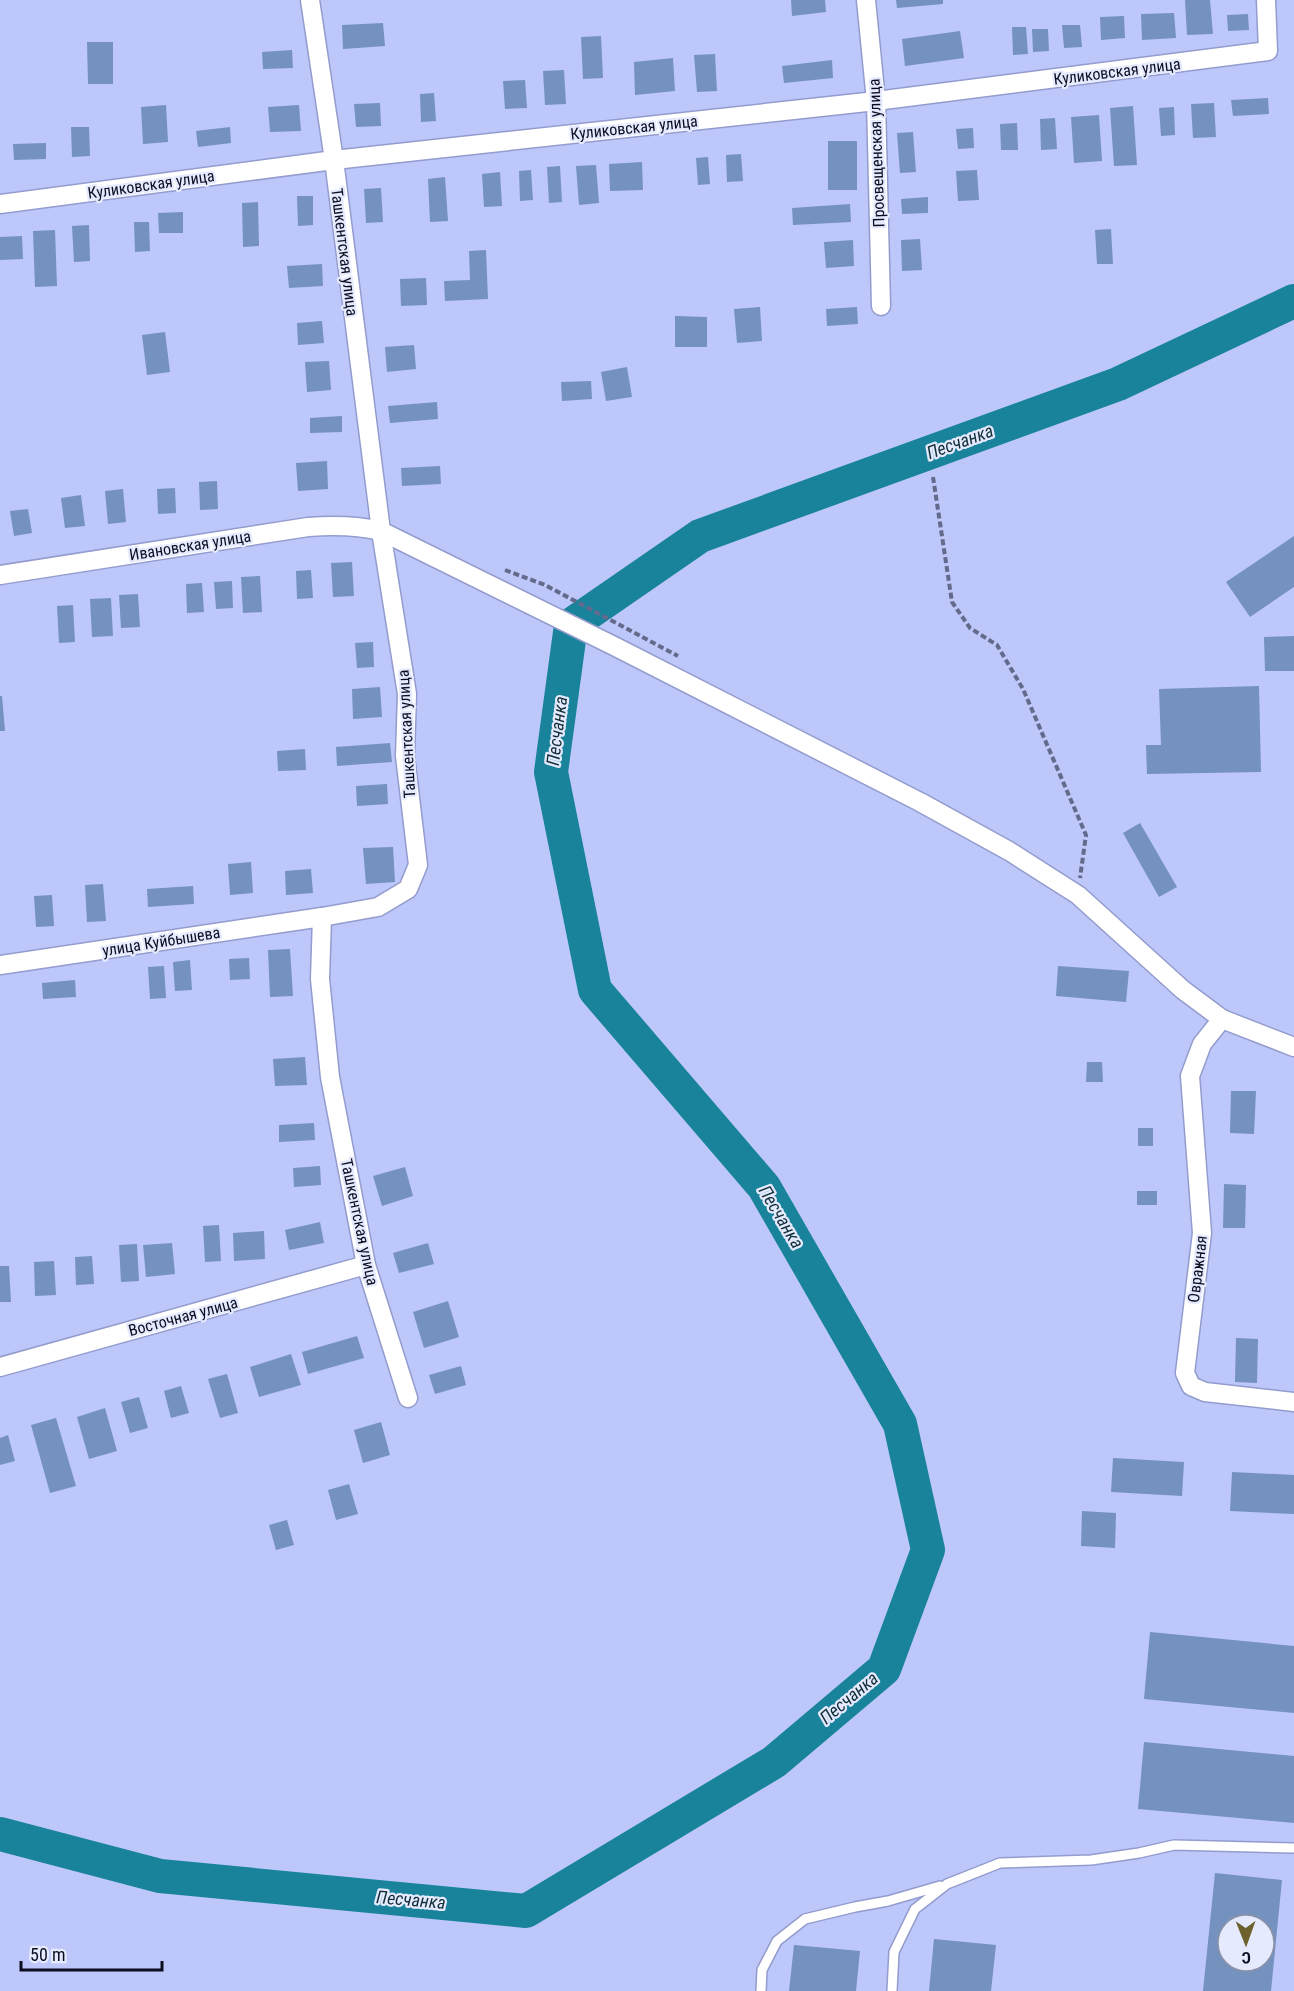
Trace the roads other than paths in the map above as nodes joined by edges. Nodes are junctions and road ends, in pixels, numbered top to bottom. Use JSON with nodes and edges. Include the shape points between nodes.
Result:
{"nodes":[{"id":1,"x":310,"y":0,"type":"edge"},
{"id":2,"x":866,"y":0,"type":"edge"},
{"id":3,"x":1266,"y":0,"type":"edge"},
{"id":4,"x":876,"y":101,"type":"junction"},
{"id":5,"x":334,"y":160,"type":"junction"},
{"id":6,"x":0,"y":204,"type":"edge"},
{"id":7,"x":881,"y":306,"type":"dead end"},
{"id":8,"x":381,"y":531,"type":"junction"},
{"id":9,"x":0,"y":575,"type":"edge"},
{"id":10,"x":322,"y":917,"type":"junction"},
{"id":11,"x":0,"y":965,"type":"edge"},
{"id":12,"x":1222,"y":1020,"type":"junction"},
{"id":13,"x":1294,"y":1047,"type":"edge"},
{"id":14,"x":366,"y":1265,"type":"junction"},
{"id":15,"x":0,"y":1367,"type":"edge"},
{"id":16,"x":408,"y":1398,"type":"dead end"},
{"id":17,"x":1294,"y":1402,"type":"edge"},
{"id":18,"x":1294,"y":1848,"type":"edge"},
{"id":19,"x":947,"y":1884,"type":"junction"},
{"id":20,"x":761,"y":1991,"type":"edge"},
{"id":21,"x":892,"y":1991,"type":"edge"}],
"edges":[{"from":1,"to":5,"type":"street","name":"Ташкентская улица"},
{"from":2,"to":4,"type":"street","name":"Просвещенская улица"},
{"from":3,"to":4,"type":"street","name":"Куликовская улица","via":[[1268,51]]},
{"from":4,"to":5,"type":"street","name":"Куликовская улица"},
{"from":4,"to":7,"type":"street","name":"Просвещенская улица"},
{"from":5,"to":6,"type":"street","name":"Куликовская улица"},
{"from":5,"to":8,"type":"street","name":"Ташкентская улица"},
{"from":8,"to":9,"type":"street","name":"Ивановская улица","via":[[361,526],[308,527]]},
{"from":8,"to":10,"type":"street","name":"Ташкентская улица","via":[[407,694],[405,756],[418,865],[408,889],[378,907]]},
{"from":8,"to":12,"type":"street","name":"Ивановская улица","via":[[920,801],[1009,851],[1078,895]]},
{"from":10,"to":11,"type":"street","name":"улица Куйбышева"},
{"from":10,"to":14,"type":"street","name":"Ташкентская улица","via":[[320,979],[330,1077]]},
{"from":12,"to":13,"type":"street","name":"Ивановская улица"},
{"from":12,"to":17,"type":"street","name":"Овражная","via":[[1202,1044],[1190,1076],[1202,1233],[1185,1373],[1191,1386],[1205,1392]]},
{"from":14,"to":15,"type":"street","name":"Восточная улица"},
{"from":14,"to":16,"type":"street","name":"Ташкентская улица"},
{"from":18,"to":19,"type":"lane","via":[[1174,1845],[1091,1860],[1000,1863]]},
{"from":19,"to":20,"type":"lane","via":[[805,1920],[777,1941],[762,1970]]},
{"from":19,"to":21,"type":"lane","via":[[915,1909],[894,1952]]}]}
